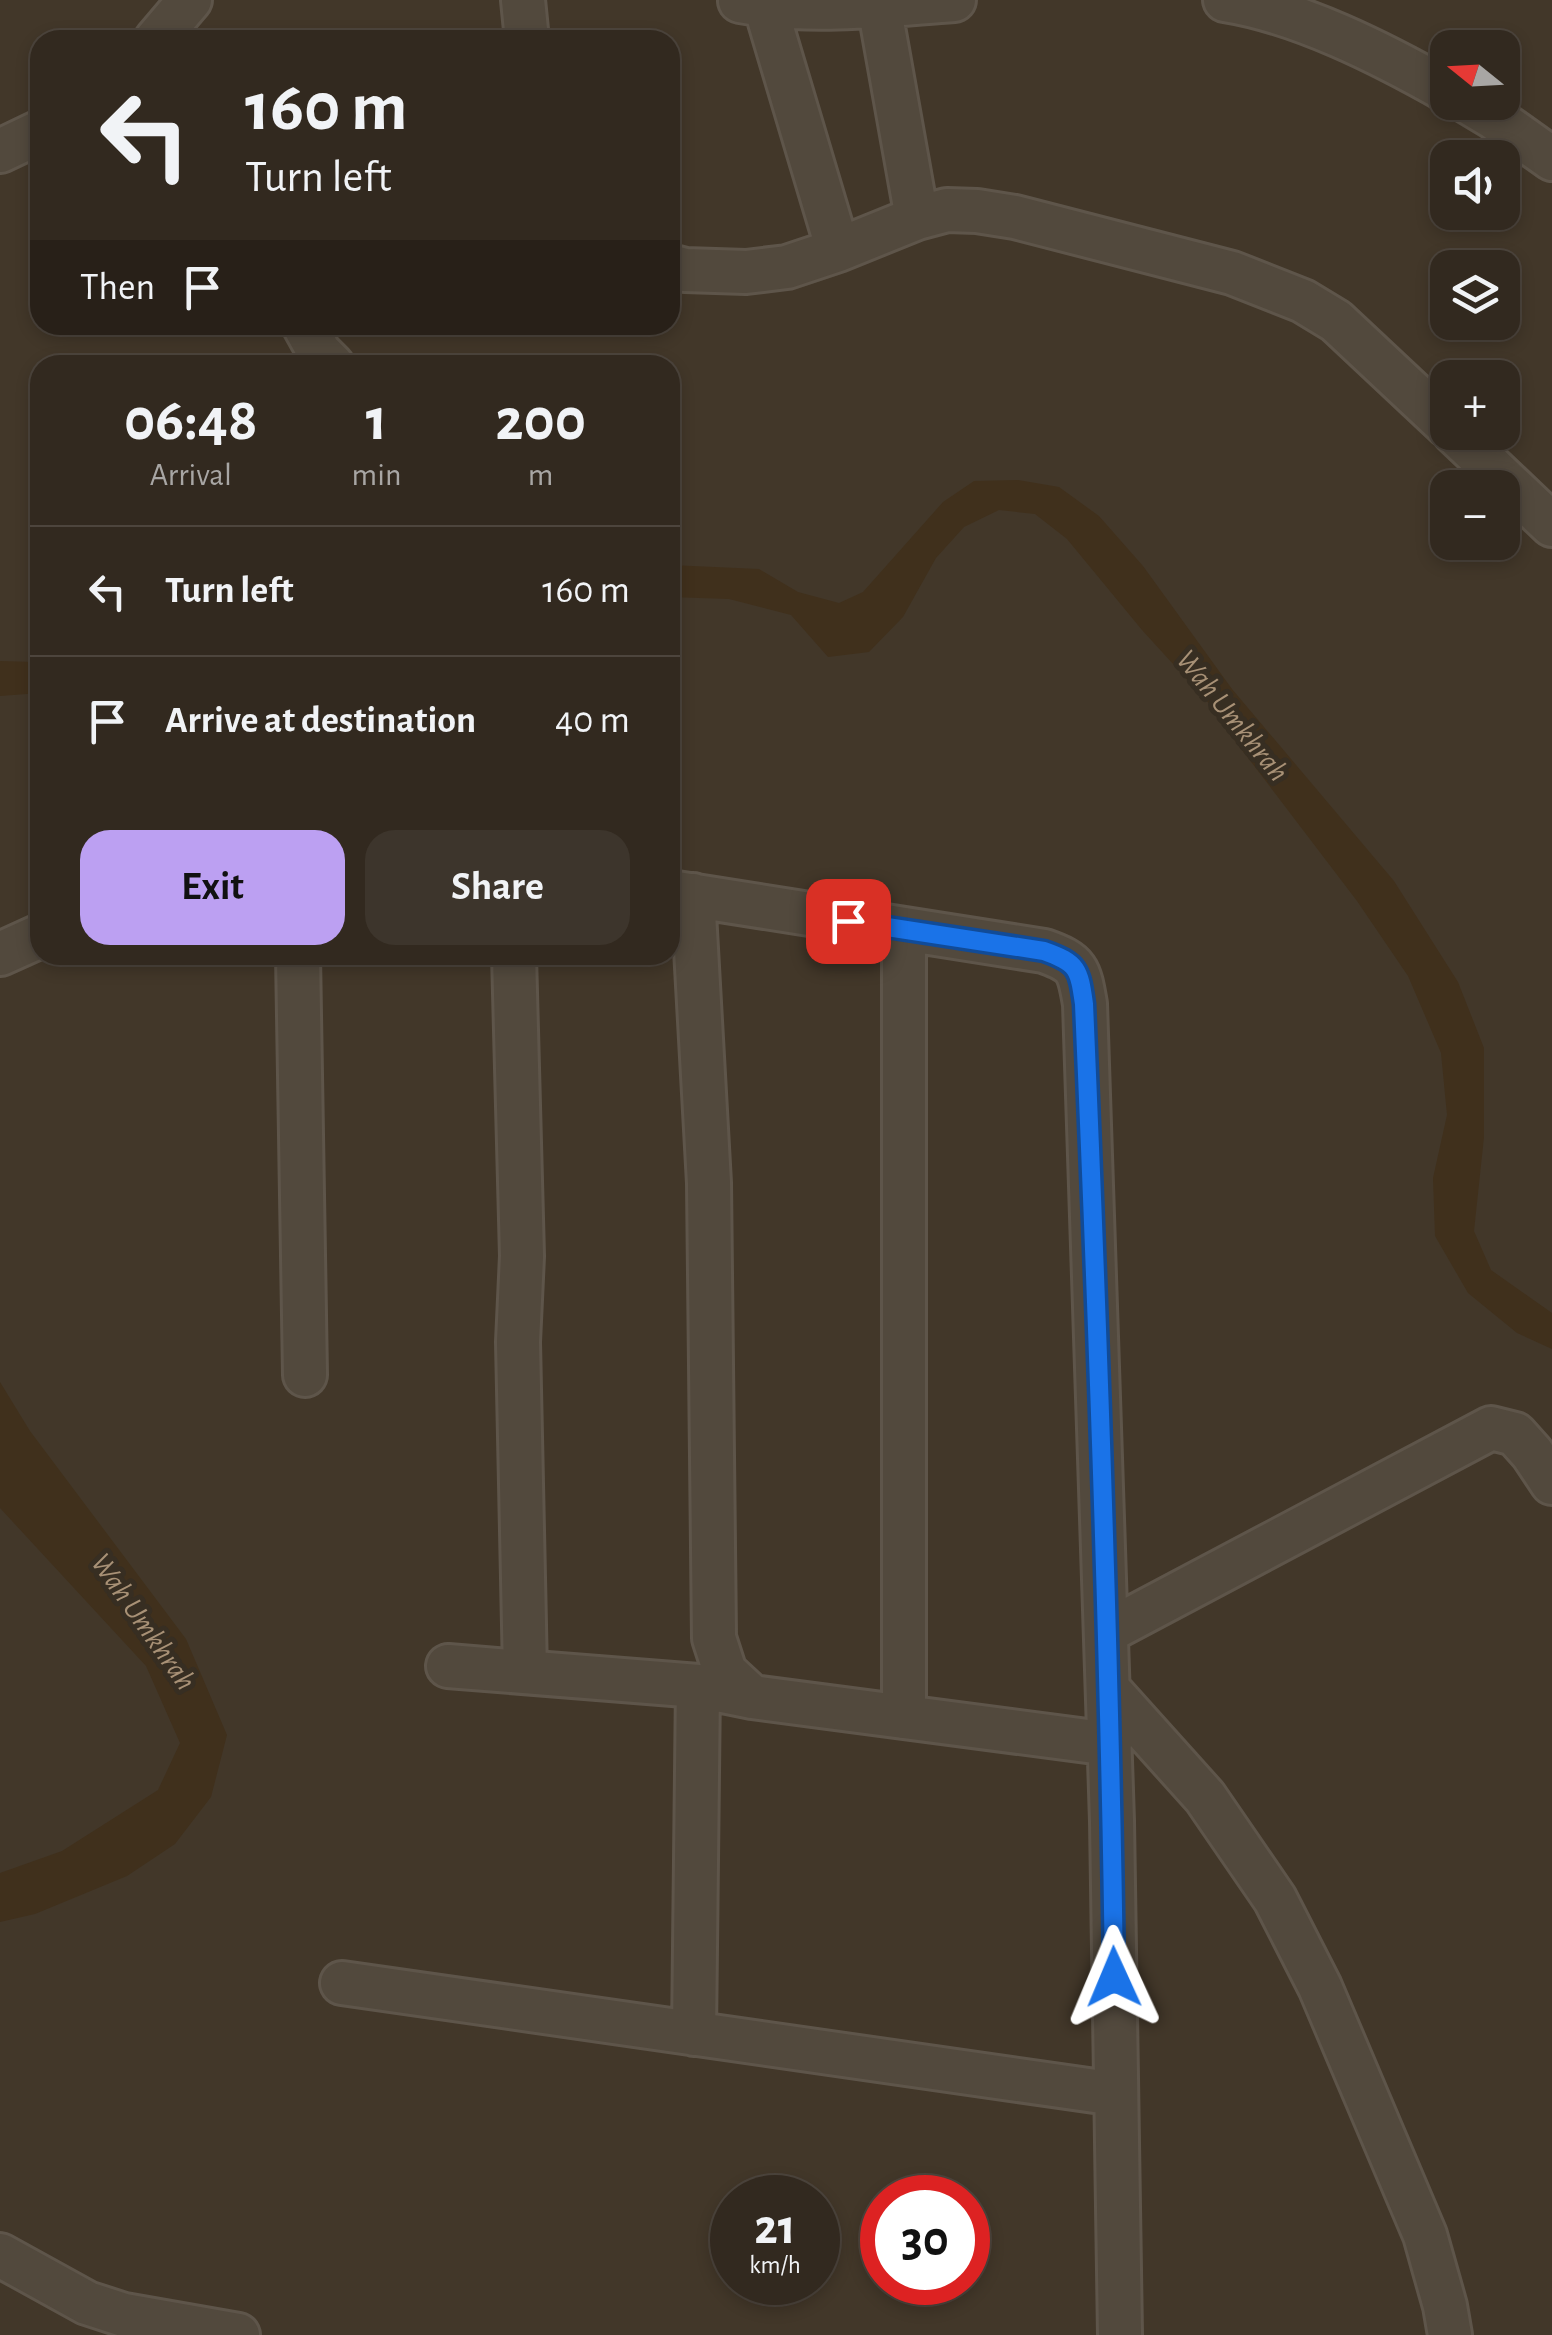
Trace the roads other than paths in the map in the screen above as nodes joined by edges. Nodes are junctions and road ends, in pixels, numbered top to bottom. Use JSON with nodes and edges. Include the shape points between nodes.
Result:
{"nodes":[{"id":1,"x":190,"y":0,"type":"edge"},
{"id":2,"x":523,"y":0,"type":"edge"},
{"id":3,"x":954,"y":0,"type":"edge"},
{"id":4,"x":1225,"y":0,"type":"edge"},
{"id":5,"x":751,"y":3,"type":"edge"},
{"id":6,"x":861,"y":4,"type":"edge"},
{"id":7,"x":164,"y":30,"type":"edge"},
{"id":8,"x":525,"y":30,"type":"edge"},
{"id":9,"x":1430,"y":82,"type":"edge"},
{"id":10,"x":1497,"y":120,"type":"edge"},
{"id":11,"x":30,"y":137,"type":"edge"},
{"id":12,"x":0,"y":151,"type":"edge"},
{"id":13,"x":1552,"y":159,"type":"edge"},
{"id":14,"x":917,"y":218,"type":"junction"},
{"id":15,"x":838,"y":250,"type":"junction"},
{"id":16,"x":680,"y":269,"type":"edge"},
{"id":17,"x":1430,"y":409,"type":"edge"},
{"id":18,"x":1473,"y":450,"type":"edge"},
{"id":19,"x":1552,"y":525,"type":"edge"},
{"id":20,"x":682,"y":894,"type":"edge"},
{"id":21,"x":904,"y":929,"type":"junction"},
{"id":22,"x":30,"y":940,"type":"edge"},
{"id":23,"x":0,"y":954,"type":"edge"},
{"id":24,"x":298,"y":965,"type":"edge"},
{"id":25,"x":514,"y":965,"type":"edge"},
{"id":26,"x":305,"y":1375,"type":"dead end"},
{"id":27,"x":1552,"y":1482,"type":"edge"},
{"id":28,"x":1106,"y":1632,"type":"junction"},
{"id":29,"x":448,"y":1666,"type":"dead end"},
{"id":30,"x":525,"y":1672,"type":"junction"},
{"id":31,"x":698,"y":1686,"type":"junction"},
{"id":32,"x":1108,"y":1689,"type":"junction"},
{"id":33,"x":752,"y":1697,"type":"junction"},
{"id":34,"x":904,"y":1718,"type":"junction"},
{"id":35,"x":1110,"y":1744,"type":"junction"},
{"id":36,"x":342,"y":1983,"type":"dead end"},
{"id":37,"x":694,"y":2034,"type":"junction"},
{"id":38,"x":1116,"y":2094,"type":"junction"},
{"id":39,"x":0,"y":2255,"type":"edge"},
{"id":40,"x":218,"y":2334,"type":"edge"},
{"id":41,"x":1120,"y":2335,"type":"edge"},
{"id":42,"x":1450,"y":2335,"type":"edge"}],
"edges":[{"from":1,"to":7,"type":"street"},
{"from":2,"to":8,"type":"street"},
{"from":3,"to":6,"type":"street"},
{"from":4,"to":9,"type":"street","via":[[1308,22]]},
{"from":5,"to":6,"type":"street"},
{"from":5,"to":15,"type":"street"},
{"from":6,"to":14,"type":"street"},
{"from":10,"to":13,"type":"street"},
{"from":11,"to":12,"type":"street"},
{"from":14,"to":15,"type":"street"},
{"from":14,"to":17,"type":"street","via":[[947,210],[1015,217],[1267,286],[1336,322]]},
{"from":15,"to":16,"type":"street","via":[[746,272]]},
{"from":18,"to":19,"type":"street"},
{"from":20,"to":21,"type":"street"},
{"from":20,"to":33,"type":"street","via":[[708,1183],[714,1638],[725,1672]]},
{"from":21,"to":28,"type":"street","via":[[1044,951],[1062,957],[1080,976]]},
{"from":21,"to":34,"type":"street"},
{"from":22,"to":23,"type":"street"},
{"from":24,"to":26,"type":"street"},
{"from":25,"to":30,"type":"street"},
{"from":27,"to":28,"type":"street","via":[[1515,1434],[1491,1428]]},
{"from":28,"to":32,"type":"street"},
{"from":29,"to":30,"type":"street"},
{"from":30,"to":31,"type":"street"},
{"from":31,"to":33,"type":"street"},
{"from":31,"to":37,"type":"street"},
{"from":32,"to":35,"type":"street"},
{"from":32,"to":42,"type":"street","via":[[1206,1797],[1275,1899],[1320,1987],[1425,2235]]},
{"from":33,"to":34,"type":"street"},
{"from":34,"to":35,"type":"street"},
{"from":35,"to":38,"type":"street"},
{"from":36,"to":37,"type":"street"},
{"from":37,"to":38,"type":"street"},
{"from":38,"to":41,"type":"street"},
{"from":39,"to":40,"type":"street","via":[[87,2303]]}]}
